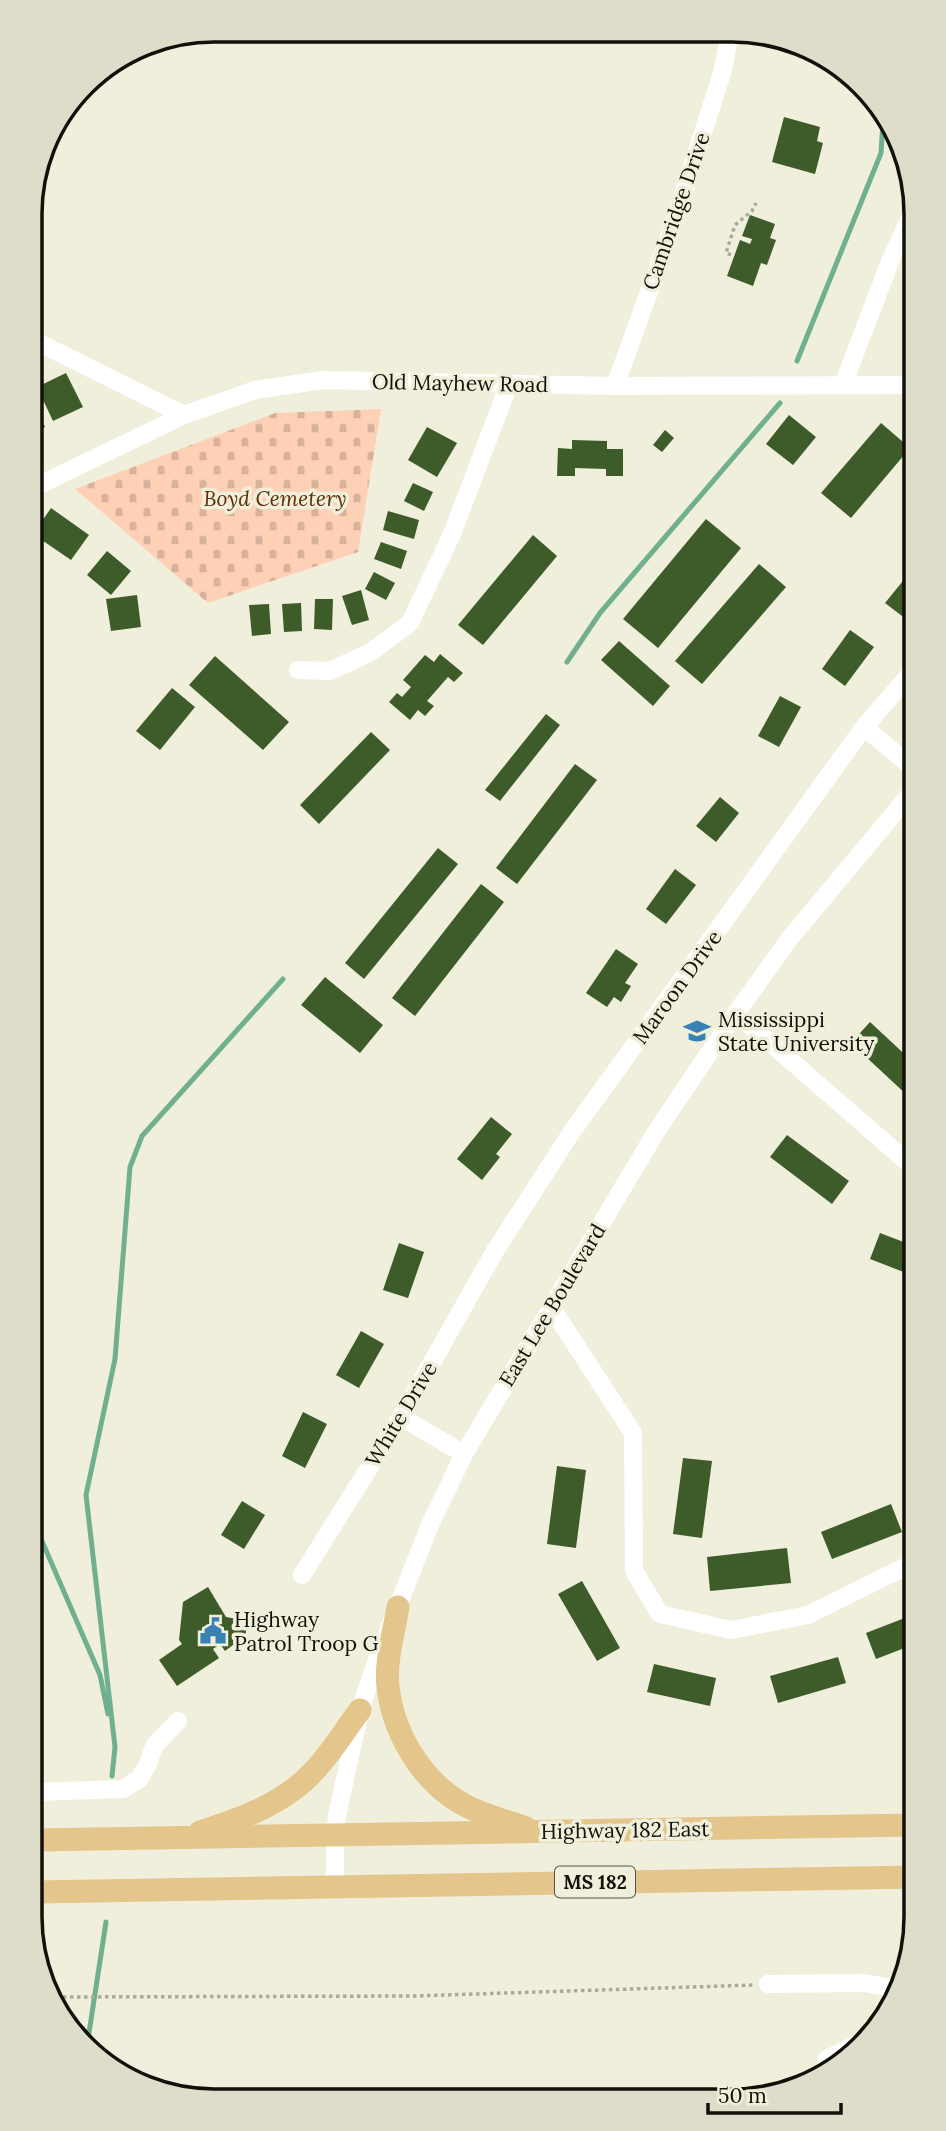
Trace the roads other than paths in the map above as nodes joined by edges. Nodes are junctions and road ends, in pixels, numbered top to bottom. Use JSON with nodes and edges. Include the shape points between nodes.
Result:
{"nodes":[{"id":1,"x":728,"y":42,"type":"edge"},
{"id":2,"x":904,"y":231,"type":"edge"},
{"id":3,"x":42,"y":344,"type":"edge"},
{"id":4,"x":509,"y":384,"type":"junction"},
{"id":5,"x":904,"y":384,"type":"edge"},
{"id":6,"x":843,"y":385,"type":"junction"},
{"id":7,"x":615,"y":386,"type":"junction"},
{"id":8,"x":184,"y":415,"type":"junction"},
{"id":9,"x":42,"y":484,"type":"edge"},
{"id":10,"x":298,"y":670,"type":"dead end"},
{"id":11,"x":904,"y":681,"type":"edge"},
{"id":12,"x":864,"y":727,"type":"junction"},
{"id":13,"x":904,"y":761,"type":"edge"},
{"id":14,"x":904,"y":802,"type":"edge"},
{"id":15,"x":736,"y":1013,"type":"junction"},
{"id":16,"x":904,"y":1159,"type":"edge"},
{"id":17,"x":495,"y":1251,"type":"joint"},
{"id":18,"x":551,"y":1307,"type":"junction"},
{"id":19,"x":401,"y":1417,"type":"junction"},
{"id":20,"x":464,"y":1454,"type":"junction"},
{"id":21,"x":904,"y":1567,"type":"edge"},
{"id":22,"x":302,"y":1575,"type":"dead end"},
{"id":23,"x":398,"y":1607,"type":"junction"},
{"id":24,"x":360,"y":1710,"type":"junction"},
{"id":25,"x":178,"y":1721,"type":"dead end"},
{"id":26,"x":42,"y":1792,"type":"edge"},
{"id":27,"x":904,"y":1825,"type":"edge"},
{"id":28,"x":536,"y":1832,"type":"junction"},
{"id":29,"x":335,"y":1837,"type":"junction"},
{"id":30,"x":177,"y":1839,"type":"junction"},
{"id":31,"x":42,"y":1840,"type":"edge"},
{"id":32,"x":904,"y":1877,"type":"edge"},
{"id":33,"x":335,"y":1887,"type":"junction"},
{"id":34,"x":42,"y":1892,"type":"edge"},
{"id":35,"x":768,"y":1984,"type":"road end"},
{"id":36,"x":889,"y":1987,"type":"edge"}],
"edges":[{"from":1,"to":7,"type":"street","name":"Cambridge Drive","via":[[675,220]]},
{"from":2,"to":6,"type":"street"},
{"from":3,"to":8,"type":"street"},
{"from":4,"to":7,"type":"street","name":"Old Mayhew Road"},
{"from":4,"to":8,"type":"street","name":"Old Mayhew Road","via":[[323,380],[255,390]]},
{"from":4,"to":10,"type":"street","via":[[452,534],[410,623],[371,652],[330,671]]},
{"from":5,"to":6,"type":"street","name":"Old Mayhew Road"},
{"from":6,"to":7,"type":"street","name":"Old Mayhew Road"},
{"from":8,"to":9,"type":"street","name":"Old Mayhew Road"},
{"from":11,"to":12,"type":"street","name":"Maroon Drive"},
{"from":12,"to":13,"type":"street"},
{"from":12,"to":17,"type":"street","name":"Maroon Drive","via":[[571,1133]]},
{"from":14,"to":15,"type":"street","name":"East Lee Boulevard","via":[[790,939]]},
{"from":15,"to":16,"type":"street"},
{"from":15,"to":18,"type":"street","name":"East Lee Boulevard","via":[[656,1132]]},
{"from":17,"to":19,"type":"street","name":"White Drive"},
{"from":18,"to":20,"type":"street","name":"East Lee Boulevard"},
{"from":18,"to":21,"type":"street","via":[[633,1433],[634,1571],[660,1614],[731,1630],[808,1615]]},
{"from":19,"to":20,"type":"street"},
{"from":19,"to":22,"type":"street","name":"White Drive"},
{"from":20,"to":23,"type":"street","name":"East Lee Boulevard"},
{"from":23,"to":24,"type":"street","name":"East Lee Boulevard"},
{"from":23,"to":28,"type":"main road","via":[[388,1687],[400,1733],[412,1757],[451,1796],[474,1810]]},
{"from":24,"to":29,"type":"street","name":"East Lee Boulevard"},
{"from":24,"to":30,"type":"main road","via":[[314,1771],[290,1792],[260,1810]]},
{"from":25,"to":26,"type":"street","via":[[154,1746],[139,1779],[123,1789]]},
{"from":27,"to":28,"type":"main road","name":"Highway 182 East"},
{"from":28,"to":29,"type":"main road","name":"Highway 182 East"},
{"from":29,"to":30,"type":"main road","name":"Highway 182 East"},
{"from":29,"to":33,"type":"street","name":"East Lee Boulevard"},
{"from":30,"to":31,"type":"main road","name":"Highway 182 East"},
{"from":32,"to":33,"type":"main road","number":"MS 182"},
{"from":33,"to":34,"type":"main road","number":"MS 182"},
{"from":35,"to":36,"type":"street","via":[[864,1983]]}]}
